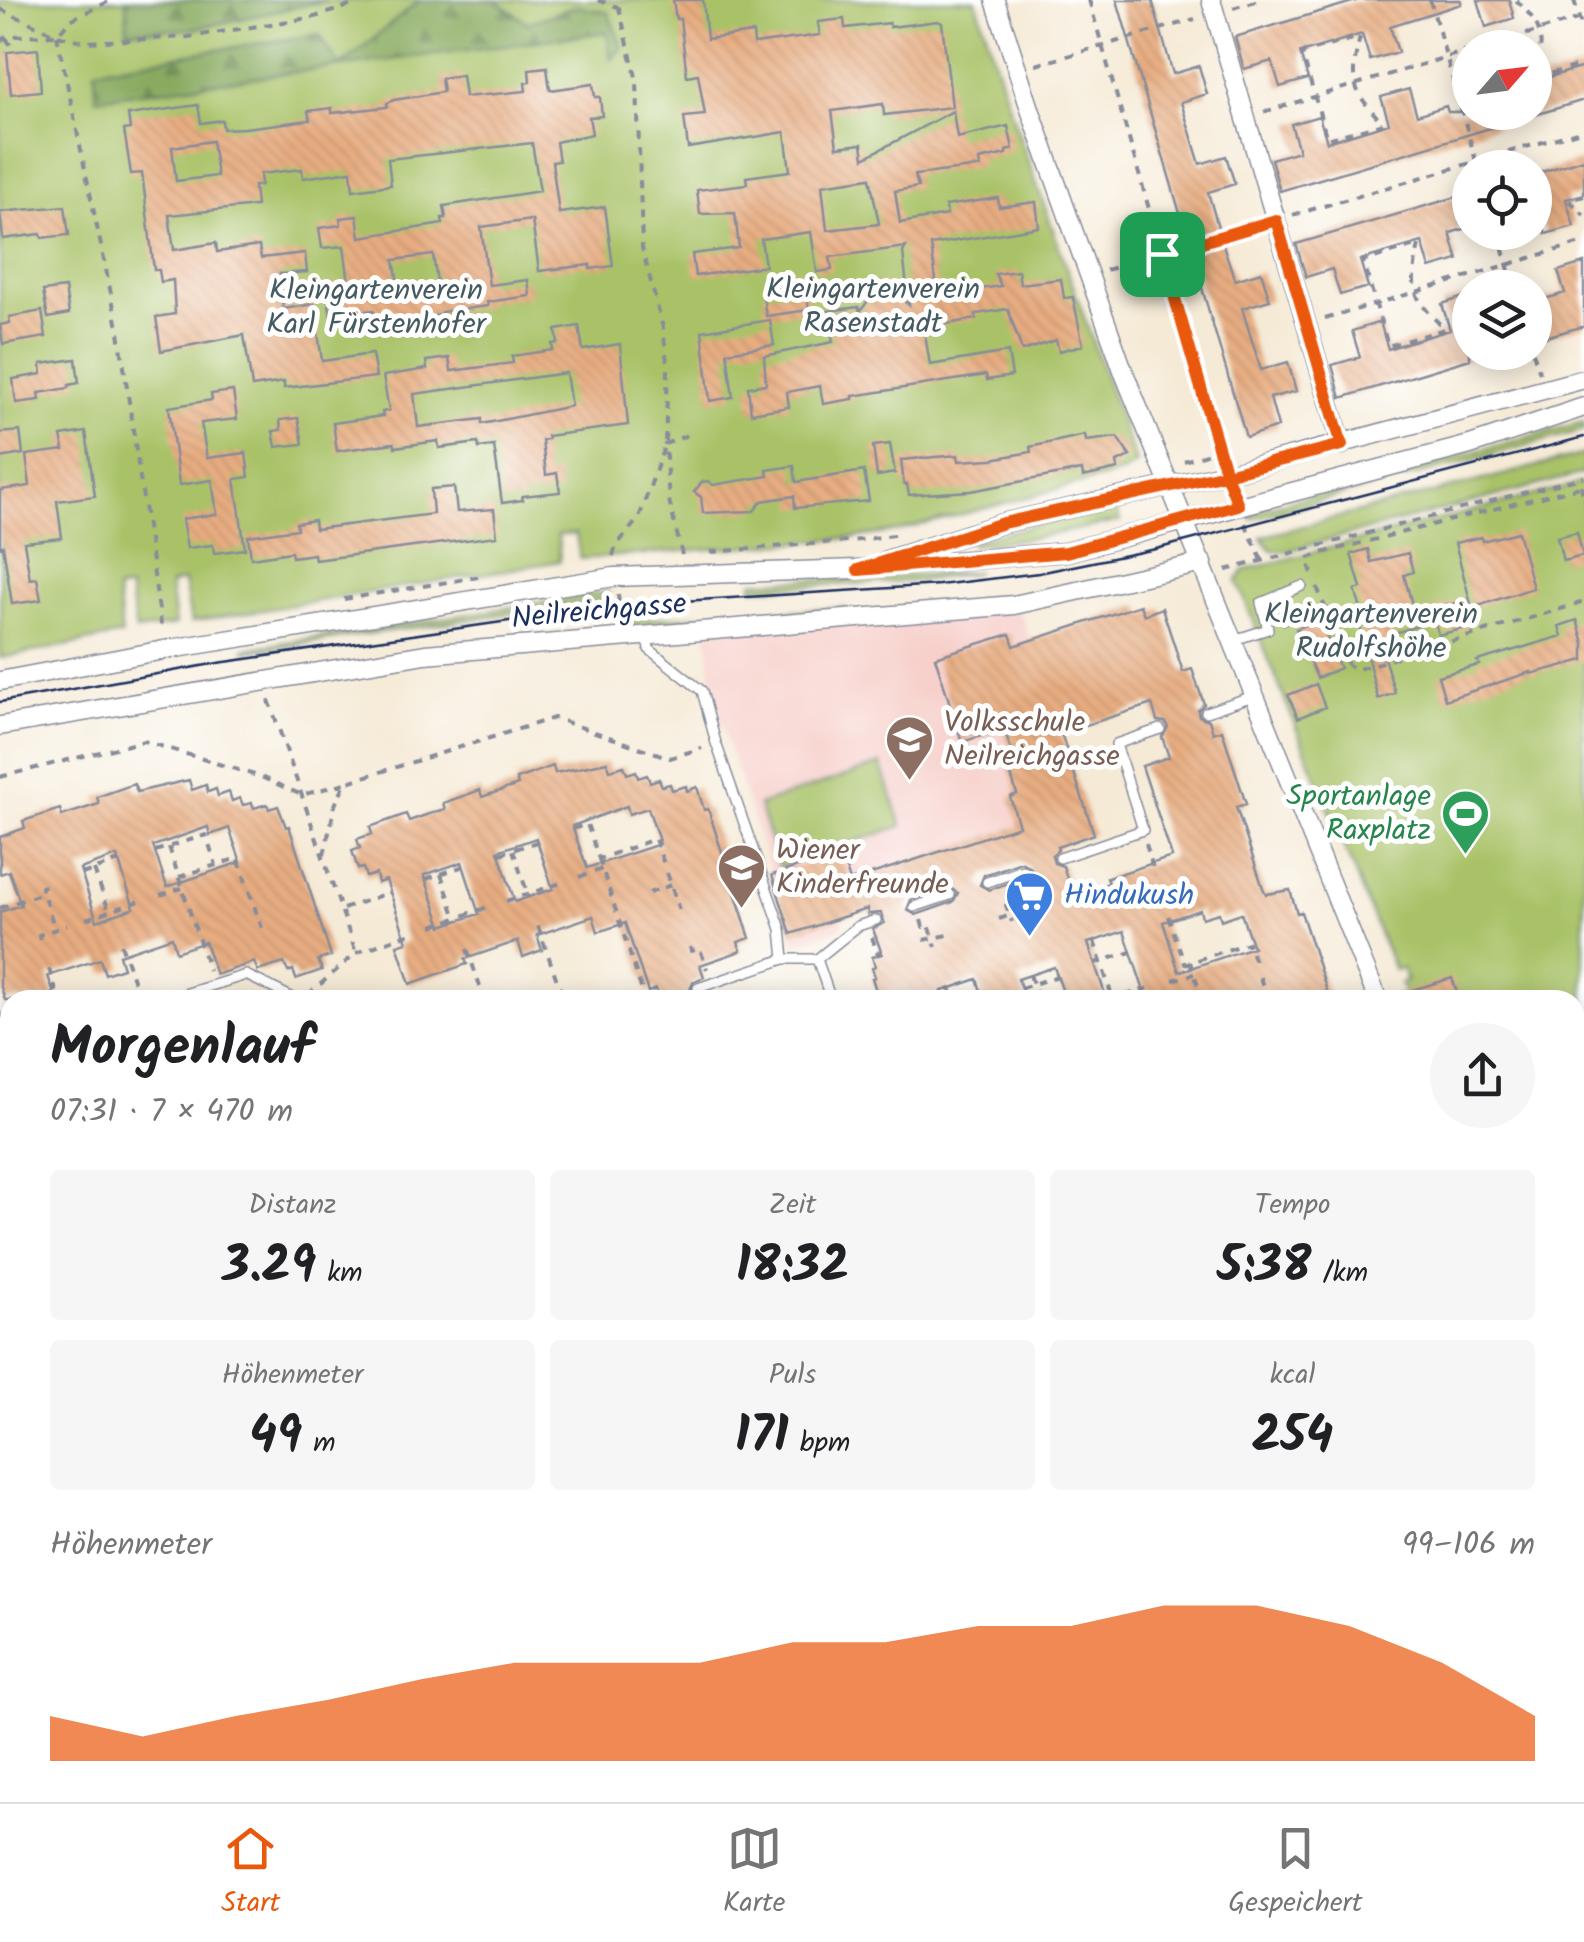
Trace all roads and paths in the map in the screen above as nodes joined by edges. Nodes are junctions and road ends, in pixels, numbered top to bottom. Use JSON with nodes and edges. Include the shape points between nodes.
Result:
{"nodes":[{"id":1,"x":112,"y":0,"type":"edge"},
{"id":2,"x":368,"y":0,"type":"edge"},
{"id":3,"x":598,"y":0,"type":"edge"},
{"id":4,"x":995,"y":0,"type":"edge"},
{"id":5,"x":1089,"y":0,"type":"edge"},
{"id":6,"x":1258,"y":0,"type":"edge"},
{"id":7,"x":1430,"y":0,"type":"edge"},
{"id":8,"x":1516,"y":0,"type":"edge"},
{"id":9,"x":1574,"y":0,"type":"edge"},
{"id":10,"x":618,"y":3,"type":"edge"},
{"id":11,"x":1213,"y":6,"type":"edge"},
{"id":12,"x":0,"y":9,"type":"edge"},
{"id":13,"x":1581,"y":18,"type":"edge"},
{"id":14,"x":1539,"y":30,"type":"joint"},
{"id":15,"x":57,"y":35,"type":"junction"},
{"id":16,"x":1584,"y":36,"type":"edge"},
{"id":17,"x":3,"y":39,"type":"edge"},
{"id":18,"x":1103,"y":46,"type":"junction"},
{"id":19,"x":14,"y":51,"type":"dead end"},
{"id":20,"x":1452,"y":56,"type":"edge"},
{"id":21,"x":1446,"y":58,"type":"junction"},
{"id":22,"x":1584,"y":64,"type":"edge"},
{"id":23,"x":1035,"y":65,"type":"dead end"},
{"id":24,"x":1552,"y":72,"type":"edge"},
{"id":25,"x":1354,"y":84,"type":"junction"},
{"id":26,"x":1314,"y":97,"type":"junction"},
{"id":27,"x":1246,"y":117,"type":"junction"},
{"id":28,"x":1584,"y":130,"type":"edge"},
{"id":29,"x":1473,"y":150,"type":"edge"},
{"id":30,"x":1521,"y":150,"type":"edge"},
{"id":31,"x":1452,"y":171,"type":"edge"},
{"id":32,"x":1584,"y":196,"type":"edge"},
{"id":33,"x":1584,"y":215,"type":"edge"},
{"id":34,"x":1276,"y":220,"type":"junction"},
{"id":35,"x":1584,"y":242,"type":"edge"},
{"id":36,"x":1503,"y":250,"type":"edge"},
{"id":37,"x":1162,"y":254,"type":"junction"},
{"id":38,"x":1507,"y":265,"type":"junction"},
{"id":39,"x":1110,"y":269,"type":"dead end"},
{"id":40,"x":1509,"y":270,"type":"edge"},
{"id":41,"x":1416,"y":292,"type":"junction"},
{"id":42,"x":1376,"y":304,"type":"junction"},
{"id":43,"x":1306,"y":324,"type":"junction"},
{"id":44,"x":1584,"y":379,"type":"edge"},
{"id":45,"x":1584,"y":407,"type":"edge"},
{"id":46,"x":690,"y":434,"type":"dead end"},
{"id":47,"x":665,"y":444,"type":"junction"},
{"id":48,"x":1342,"y":445,"type":"junction"},
{"id":49,"x":1226,"y":474,"type":"junction"},
{"id":50,"x":1582,"y":478,"type":"edge"},
{"id":51,"x":1168,"y":486,"type":"junction"},
{"id":52,"x":1582,"y":486,"type":"edge"},
{"id":53,"x":1584,"y":500,"type":"edge"},
{"id":54,"x":1238,"y":505,"type":"junction"},
{"id":55,"x":1184,"y":521,"type":"junction"},
{"id":56,"x":912,"y":532,"type":"dead end"},
{"id":57,"x":702,"y":553,"type":"dead end"},
{"id":58,"x":667,"y":556,"type":"dead end"},
{"id":59,"x":625,"y":560,"type":"dead end"},
{"id":60,"x":1203,"y":563,"type":"junction"},
{"id":61,"x":858,"y":570,"type":"junction"},
{"id":62,"x":1302,"y":586,"type":"dead end"},
{"id":63,"x":1584,"y":602,"type":"edge"},
{"id":64,"x":1325,"y":608,"type":"junction"},
{"id":65,"x":1268,"y":629,"type":"junction"},
{"id":66,"x":647,"y":636,"type":"junction"},
{"id":67,"x":1234,"y":640,"type":"junction"},
{"id":68,"x":164,"y":650,"type":"junction"},
{"id":69,"x":265,"y":680,"type":"junction"},
{"id":70,"x":0,"y":682,"type":"edge"},
{"id":71,"x":1256,"y":695,"type":"junction"},
{"id":72,"x":1206,"y":712,"type":"dead end"},
{"id":73,"x":0,"y":726,"type":"edge"},
{"id":74,"x":1160,"y":728,"type":"dead end"},
{"id":75,"x":716,"y":744,"type":"junction"},
{"id":76,"x":0,"y":777,"type":"edge"},
{"id":77,"x":345,"y":783,"type":"junction"},
{"id":78,"x":302,"y":795,"type":"junction"},
{"id":79,"x":574,"y":829,"type":"dead end"},
{"id":80,"x":1142,"y":830,"type":"junction"},
{"id":81,"x":537,"y":842,"type":"dead end"},
{"id":82,"x":168,"y":847,"type":"junction"},
{"id":83,"x":512,"y":850,"type":"junction"},
{"id":84,"x":155,"y":851,"type":"dead end"},
{"id":85,"x":500,"y":854,"type":"dead end"},
{"id":86,"x":324,"y":855,"type":"junction"},
{"id":87,"x":1060,"y":858,"type":"dead end"},
{"id":88,"x":599,"y":859,"type":"junction"},
{"id":89,"x":118,"y":861,"type":"dead end"},
{"id":90,"x":216,"y":864,"type":"junction"},
{"id":91,"x":664,"y":864,"type":"dead end"},
{"id":92,"x":464,"y":866,"type":"dead end"},
{"id":93,"x":602,"y":869,"type":"junction"},
{"id":94,"x":94,"y":870,"type":"junction"},
{"id":95,"x":1023,"y":870,"type":"dead end"},
{"id":96,"x":1146,"y":872,"type":"dead end"},
{"id":97,"x":667,"y":873,"type":"dead end"},
{"id":98,"x":82,"y":874,"type":"dead end"},
{"id":99,"x":442,"y":874,"type":"junction"},
{"id":100,"x":178,"y":877,"type":"junction"},
{"id":101,"x":579,"y":877,"type":"dead end"},
{"id":102,"x":1004,"y":877,"type":"junction"},
{"id":103,"x":426,"y":880,"type":"dead end"},
{"id":104,"x":246,"y":882,"type":"dead end"},
{"id":105,"x":987,"y":882,"type":"dead end"},
{"id":106,"x":560,"y":883,"type":"dead end"},
{"id":107,"x":1109,"y":884,"type":"dead end"},
{"id":108,"x":671,"y":885,"type":"junction"},
{"id":109,"x":45,"y":886,"type":"dead end"},
{"id":110,"x":182,"y":888,"type":"junction"},
{"id":111,"x":249,"y":891,"type":"dead end"},
{"id":112,"x":390,"y":892,"type":"dead end"},
{"id":113,"x":648,"y":893,"type":"dead end"},
{"id":114,"x":43,"y":894,"type":"junction"},
{"id":115,"x":160,"y":894,"type":"dead end"},
{"id":116,"x":950,"y":895,"type":"dead end"},
{"id":117,"x":528,"y":896,"type":"junction"},
{"id":118,"x":1080,"y":899,"type":"dead end"},
{"id":119,"x":140,"y":901,"type":"dead end"},
{"id":120,"x":506,"y":901,"type":"dead end"},
{"id":121,"x":488,"y":907,"type":"dead end"},
{"id":122,"x":914,"y":907,"type":"dead end"},
{"id":123,"x":0,"y":908,"type":"edge"},
{"id":124,"x":341,"y":910,"type":"junction"},
{"id":125,"x":679,"y":910,"type":"dead end"},
{"id":126,"x":1026,"y":910,"type":"dead end"},
{"id":127,"x":110,"y":914,"type":"junction"},
{"id":128,"x":1168,"y":916,"type":"dead end"},
{"id":129,"x":920,"y":918,"type":"dead end"},
{"id":130,"x":86,"y":919,"type":"dead end"},
{"id":131,"x":999,"y":919,"type":"dead end"},
{"id":132,"x":1011,"y":919,"type":"junction"},
{"id":133,"x":456,"y":920,"type":"junction"},
{"id":134,"x":872,"y":922,"type":"joint"},
{"id":135,"x":68,"y":925,"type":"dead end"},
{"id":136,"x":433,"y":926,"type":"dead end"},
{"id":137,"x":538,"y":926,"type":"dead end"},
{"id":138,"x":262,"y":928,"type":"dead end"},
{"id":139,"x":55,"y":930,"type":"junction"},
{"id":140,"x":414,"y":932,"type":"dead end"},
{"id":141,"x":953,"y":934,"type":"dead end"},
{"id":142,"x":40,"y":940,"type":"dead end"},
{"id":143,"x":924,"y":940,"type":"dead end"},
{"id":144,"x":1094,"y":940,"type":"dead end"},
{"id":145,"x":121,"y":944,"type":"dead end"},
{"id":146,"x":935,"y":944,"type":"junction"},
{"id":147,"x":690,"y":947,"type":"dead end"},
{"id":148,"x":467,"y":949,"type":"dead end"},
{"id":149,"x":356,"y":952,"type":"junction"},
{"id":150,"x":881,"y":952,"type":"dead end"},
{"id":151,"x":1131,"y":952,"type":"dead end"},
{"id":152,"x":784,"y":959,"type":"junction"},
{"id":153,"x":817,"y":959,"type":"junction"},
{"id":154,"x":1098,"y":962,"type":"junction"},
{"id":155,"x":1190,"y":962,"type":"junction"},
{"id":156,"x":1256,"y":967,"type":"dead end"},
{"id":157,"x":49,"y":969,"type":"dead end"},
{"id":158,"x":1194,"y":974,"type":"junction"},
{"id":159,"x":1030,"y":975,"type":"dead end"},
{"id":160,"x":1058,"y":976,"type":"dead end"},
{"id":161,"x":1260,"y":977,"type":"dead end"},
{"id":162,"x":1173,"y":980,"type":"dead end"},
{"id":163,"x":712,"y":983,"type":"junction"},
{"id":164,"x":1033,"y":984,"type":"junction"},
{"id":165,"x":214,"y":985,"type":"junction"},
{"id":166,"x":1152,"y":987,"type":"dead end"},
{"id":167,"x":698,"y":988,"type":"dead end"},
{"id":168,"x":1021,"y":988,"type":"dead end"},
{"id":169,"x":56,"y":990,"type":"edge"},
{"id":170,"x":137,"y":990,"type":"edge"},
{"id":171,"x":198,"y":990,"type":"edge"},
{"id":172,"x":278,"y":990,"type":"edge"},
{"id":173,"x":312,"y":990,"type":"edge"},
{"id":174,"x":481,"y":990,"type":"edge"},
{"id":175,"x":560,"y":990,"type":"edge"},
{"id":176,"x":642,"y":990,"type":"edge"},
{"id":177,"x":828,"y":990,"type":"edge"},
{"id":178,"x":1035,"y":990,"type":"edge"},
{"id":179,"x":1108,"y":990,"type":"edge"},
{"id":180,"x":1144,"y":990,"type":"edge"},
{"id":181,"x":1199,"y":990,"type":"edge"},
{"id":182,"x":1264,"y":990,"type":"edge"},
{"id":183,"x":1374,"y":990,"type":"edge"}],
"edges":[{"from":1,"to":15,"type":"path","via":[[70,20]]},
{"from":2,"to":15,"type":"path","via":[[315,17],[188,37],[86,42]]},
{"from":3,"to":10,"type":"path"},
{"from":4,"to":51,"type":"street","via":[[1087,276]]},
{"from":5,"to":18,"type":"path"},
{"from":6,"to":11,"type":"path"},
{"from":7,"to":21,"type":"path"},
{"from":8,"to":14,"type":"path"},
{"from":9,"to":13,"type":"path"},
{"from":10,"to":47,"type":"path","via":[[638,81],[642,248],[663,328]]},
{"from":11,"to":18,"type":"path"},
{"from":11,"to":27,"type":"street"},
{"from":12,"to":15,"type":"path"},
{"from":13,"to":14,"type":"path"},
{"from":13,"to":16,"type":"path"},
{"from":15,"to":17,"type":"path"},
{"from":15,"to":68,"type":"path","via":[[118,332]]},
{"from":17,"to":19,"type":"path"},
{"from":18,"to":23,"type":"path"},
{"from":18,"to":37,"type":"path"},
{"from":20,"to":21,"type":"path"},
{"from":21,"to":25,"type":"path"},
{"from":21,"to":29,"type":"path"},
{"from":22,"to":24,"type":"path"},
{"from":25,"to":26,"type":"path"},
{"from":25,"to":26,"type":"path","via":[[1383,122],[1327,139]]},
{"from":25,"to":26,"type":"path","via":[[1360,37],[1302,53]]},
{"from":26,"to":27,"type":"path"},
{"from":27,"to":34,"type":"street"},
{"from":28,"to":30,"type":"path"},
{"from":31,"to":34,"type":"path"},
{"from":32,"to":33,"type":"path","via":[[1569,200]]},
{"from":34,"to":37,"type":"path"},
{"from":34,"to":43,"type":"street"},
{"from":35,"to":38,"type":"path"},
{"from":36,"to":38,"type":"path"},
{"from":37,"to":39,"type":"path"},
{"from":37,"to":49,"type":"path"},
{"from":38,"to":40,"type":"path"},
{"from":38,"to":41,"type":"path"},
{"from":41,"to":42,"type":"path"},
{"from":41,"to":42,"type":"path","via":[[1445,330],[1388,346]]},
{"from":41,"to":42,"type":"path","via":[[1412,277],[1420,245],[1362,262]]},
{"from":42,"to":43,"type":"path"},
{"from":43,"to":48,"type":"street"},
{"from":44,"to":48,"type":"street","name":"Neilreichgasse"},
{"from":45,"to":54,"type":"street","name":"Neilreichgasse"},
{"from":46,"to":47,"type":"path"},
{"from":47,"to":58,"type":"path","via":[[682,555]]},
{"from":47,"to":59,"type":"path","via":[[640,518],[616,546],[612,561]]},
{"from":48,"to":49,"type":"street","name":"Neilreichgasse"},
{"from":49,"to":51,"type":"street","name":"Neilreichgasse"},
{"from":50,"to":52,"type":"path"},
{"from":50,"to":54,"type":"path","via":[[1262,560]]},
{"from":51,"to":55,"type":"street"},
{"from":51,"to":61,"type":"street","name":"Neilreichgasse","via":[[1003,523]]},
{"from":52,"to":53,"type":"path"},
{"from":52,"to":64,"type":"path","via":[[1308,559]]},
{"from":54,"to":55,"type":"street","name":"Neilreichgasse"},
{"from":55,"to":60,"type":"street"},
{"from":55,"to":61,"type":"street","name":"Neilreichgasse","via":[[1066,552]]},
{"from":56,"to":57,"type":"path"},
{"from":60,"to":66,"type":"street","name":"Neilreichgasse","via":[[1014,605]]},
{"from":60,"to":67,"type":"street"},
{"from":61,"to":68,"type":"street","name":"Neilreichgasse","via":[[614,577]]},
{"from":62,"to":65,"type":"lane","via":[[1261,603]]},
{"from":63,"to":64,"type":"path","via":[[1358,669],[1348,665]]},
{"from":64,"to":65,"type":"path"},
{"from":65,"to":67,"type":"lane"},
{"from":66,"to":69,"type":"street","name":"Neilreichgasse","via":[[426,654]]},
{"from":66,"to":75,"type":"lane","via":[[650,649],[702,691]]},
{"from":67,"to":71,"type":"street"},
{"from":68,"to":70,"type":"street","name":"Neilreichgasse"},
{"from":69,"to":73,"type":"street","name":"Neilreichgasse"},
{"from":69,"to":78,"type":"path"},
{"from":71,"to":72,"type":"lane"},
{"from":71,"to":183,"type":"street"},
{"from":74,"to":80,"type":"lane","via":[[1116,744]]},
{"from":75,"to":77,"type":"path","via":[[670,758],[554,718]]},
{"from":75,"to":152,"type":"lane","via":[[780,929]]},
{"from":76,"to":78,"type":"path","via":[[144,741]]},
{"from":77,"to":78,"type":"path"},
{"from":77,"to":86,"type":"path"},
{"from":78,"to":86,"type":"path"},
{"from":79,"to":88,"type":"path","via":[[587,824]]},
{"from":80,"to":87,"type":"lane"},
{"from":80,"to":96,"type":"path","via":[[1154,872]]},
{"from":81,"to":83,"type":"path"},
{"from":82,"to":84,"type":"path"},
{"from":82,"to":90,"type":"path","via":[[206,835]]},
{"from":82,"to":100,"type":"path"},
{"from":83,"to":85,"type":"path"},
{"from":83,"to":117,"type":"path"},
{"from":86,"to":124,"type":"path"},
{"from":88,"to":91,"type":"path","via":[[655,840]]},
{"from":88,"to":93,"type":"path"},
{"from":89,"to":94,"type":"path"},
{"from":90,"to":100,"type":"path"},
{"from":90,"to":104,"type":"path","via":[[238,858]]},
{"from":92,"to":99,"type":"path"},
{"from":93,"to":101,"type":"path"},
{"from":93,"to":176,"type":"path"},
{"from":94,"to":98,"type":"path"},
{"from":94,"to":127,"type":"path"},
{"from":95,"to":102,"type":"lane"},
{"from":97,"to":108,"type":"path"},
{"from":99,"to":103,"type":"path"},
{"from":99,"to":133,"type":"path"},
{"from":100,"to":110,"type":"path"},
{"from":102,"to":105,"type":"lane"},
{"from":102,"to":132,"type":"path"},
{"from":106,"to":117,"type":"path"},
{"from":107,"to":118,"type":"path","via":[[1075,893]]},
{"from":108,"to":113,"type":"path"},
{"from":108,"to":125,"type":"path"},
{"from":109,"to":114,"type":"path"},
{"from":110,"to":115,"type":"path"},
{"from":110,"to":165,"type":"path"},
{"from":111,"to":138,"type":"path"},
{"from":112,"to":124,"type":"path"},
{"from":114,"to":123,"type":"path"},
{"from":114,"to":139,"type":"path"},
{"from":116,"to":122,"type":"lane"},
{"from":117,"to":120,"type":"path"},
{"from":119,"to":127,"type":"path"},
{"from":121,"to":133,"type":"path"},
{"from":124,"to":149,"type":"path"},
{"from":126,"to":132,"type":"path"},
{"from":127,"to":130,"type":"path"},
{"from":128,"to":155,"type":"path","via":[[1172,938]]},
{"from":129,"to":146,"type":"path"},
{"from":131,"to":132,"type":"path"},
{"from":133,"to":136,"type":"path"},
{"from":134,"to":150,"type":"path"},
{"from":134,"to":153,"type":"lane"},
{"from":135,"to":139,"type":"path"},
{"from":137,"to":175,"type":"path"},
{"from":139,"to":142,"type":"path","via":[[38,935]]},
{"from":140,"to":149,"type":"path"},
{"from":141,"to":146,"type":"path"},
{"from":143,"to":146,"type":"path"},
{"from":144,"to":154,"type":"path"},
{"from":145,"to":170,"type":"path"},
{"from":147,"to":163,"type":"path","via":[[700,948]]},
{"from":148,"to":174,"type":"path"},
{"from":149,"to":173,"type":"path"},
{"from":151,"to":154,"type":"path"},
{"from":152,"to":153,"type":"lane"},
{"from":152,"to":163,"type":"lane"},
{"from":153,"to":177,"type":"lane"},
{"from":154,"to":179,"type":"path"},
{"from":155,"to":156,"type":"path","via":[[1248,943]]},
{"from":155,"to":158,"type":"path"},
{"from":157,"to":169,"type":"path"},
{"from":158,"to":162,"type":"path"},
{"from":158,"to":181,"type":"path"},
{"from":159,"to":164,"type":"path"},
{"from":160,"to":164,"type":"path"},
{"from":161,"to":182,"type":"path"},
{"from":163,"to":167,"type":"lane"},
{"from":164,"to":168,"type":"path"},
{"from":164,"to":178,"type":"path"},
{"from":165,"to":171,"type":"lane"},
{"from":165,"to":172,"type":"lane","via":[[246,975]]},
{"from":166,"to":180,"type":"path"}]}
